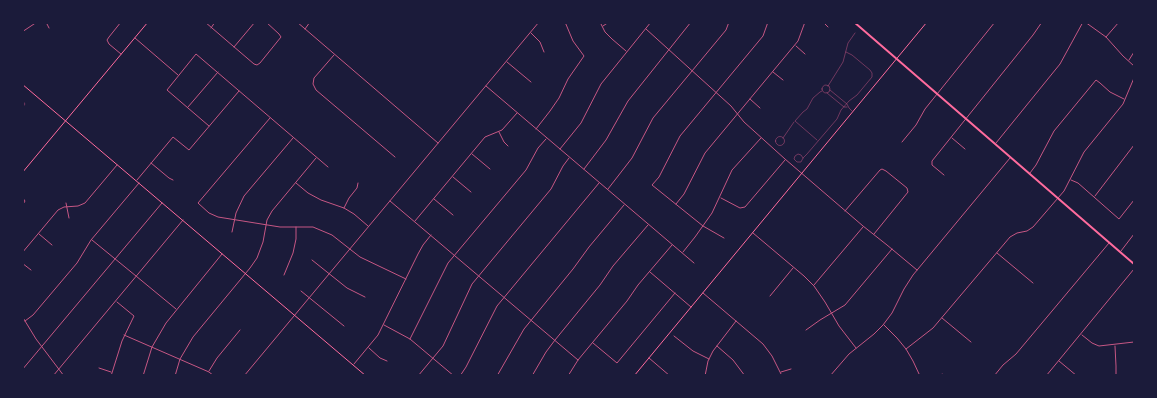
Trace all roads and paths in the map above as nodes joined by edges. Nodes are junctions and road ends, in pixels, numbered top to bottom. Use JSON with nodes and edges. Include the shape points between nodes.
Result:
{"nodes":[{"id":1,"x":29,"y":22,"type":"edge"},
{"id":2,"x":36,"y":22,"type":"edge"},
{"id":3,"x":46,"y":22,"type":"edge"},
{"id":4,"x":121,"y":22,"type":"edge"},
{"id":5,"x":148,"y":22,"type":"edge"},
{"id":6,"x":204,"y":22,"type":"edge"},
{"id":7,"x":215,"y":22,"type":"edge"},
{"id":8,"x":254,"y":22,"type":"edge"},
{"id":9,"x":266,"y":22,"type":"edge"},
{"id":10,"x":274,"y":22,"type":"edge"},
{"id":11,"x":297,"y":22,"type":"edge"},
{"id":12,"x":310,"y":22,"type":"edge"},
{"id":13,"x":539,"y":22,"type":"edge"},
{"id":14,"x":565,"y":22,"type":"edge"},
{"id":15,"x":600,"y":22,"type":"edge"},
{"id":16,"x":608,"y":22,"type":"edge"},
{"id":17,"x":651,"y":22,"type":"edge"},
{"id":18,"x":691,"y":22,"type":"edge"},
{"id":19,"x":729,"y":22,"type":"edge"},
{"id":20,"x":768,"y":22,"type":"edge"},
{"id":21,"x":805,"y":22,"type":"edge"},
{"id":22,"x":823,"y":22,"type":"edge"},
{"id":23,"x":854,"y":22,"type":"edge"},
{"id":24,"x":927,"y":22,"type":"edge"},
{"id":25,"x":995,"y":22,"type":"edge"},
{"id":26,"x":1042,"y":22,"type":"edge"},
{"id":27,"x":1084,"y":22,"type":"edge"},
{"id":28,"x":1118,"y":22,"type":"edge"},
{"id":29,"x":31,"y":26,"type":"junction"},
{"id":30,"x":271,"y":27,"type":"junction"},
{"id":31,"x":602,"y":27,"type":"junction"},
{"id":32,"x":828,"y":27,"type":"dead end"},
{"id":33,"x":49,"y":28,"type":"dead end"},
{"id":34,"x":211,"y":28,"type":"junction"},
{"id":35,"x":305,"y":29,"type":"junction"},
{"id":36,"x":646,"y":29,"type":"junction"},
{"id":37,"x":22,"y":32,"type":"edge"},
{"id":38,"x":530,"y":33,"type":"junction"},
{"id":39,"x":855,"y":33,"type":"dead end"},
{"id":40,"x":1106,"y":37,"type":"junction"},
{"id":41,"x":135,"y":38,"type":"junction"},
{"id":42,"x":795,"y":45,"type":"junction"},
{"id":43,"x":234,"y":47,"type":"junction"},
{"id":44,"x":669,"y":50,"type":"junction"},
{"id":45,"x":544,"y":52,"type":"dead end"},
{"id":46,"x":627,"y":52,"type":"junction"},
{"id":47,"x":846,"y":52,"type":"junction"},
{"id":48,"x":1134,"y":52,"type":"edge"},
{"id":49,"x":122,"y":54,"type":"junction"},
{"id":50,"x":334,"y":54,"type":"junction"},
{"id":51,"x":806,"y":54,"type":"dead end"},
{"id":52,"x":897,"y":60,"type":"junction"},
{"id":53,"x":507,"y":61,"type":"junction"},
{"id":54,"x":1128,"y":61,"type":"junction"},
{"id":55,"x":1134,"y":66,"type":"edge"},
{"id":56,"x":692,"y":71,"type":"junction"},
{"id":57,"x":218,"y":72,"type":"junction"},
{"id":58,"x":773,"y":72,"type":"junction"},
{"id":59,"x":179,"y":75,"type":"junction"},
{"id":60,"x":1134,"y":78,"type":"edge"},
{"id":61,"x":783,"y":80,"type":"dead end"},
{"id":62,"x":531,"y":82,"type":"dead end"},
{"id":63,"x":22,"y":84,"type":"edge"},
{"id":64,"x":486,"y":86,"type":"junction"},
{"id":65,"x":828,"y":86,"type":"junction"},
{"id":66,"x":239,"y":90,"type":"junction"},
{"id":67,"x":830,"y":90,"type":"junction"},
{"id":68,"x":822,"y":91,"type":"junction"},
{"id":69,"x":716,"y":92,"type":"junction"},
{"id":70,"x":827,"y":93,"type":"junction"},
{"id":71,"x":937,"y":94,"type":"junction"},
{"id":72,"x":750,"y":99,"type":"junction"},
{"id":73,"x":1125,"y":99,"type":"junction"},
{"id":74,"x":22,"y":100,"type":"edge"},
{"id":75,"x":847,"y":104,"type":"junction"},
{"id":76,"x":844,"y":107,"type":"junction"},
{"id":77,"x":22,"y":108,"type":"edge"},
{"id":78,"x":188,"y":108,"type":"junction"},
{"id":79,"x":760,"y":108,"type":"dead end"},
{"id":80,"x":848,"y":108,"type":"junction"},
{"id":81,"x":853,"y":112,"type":"junction"},
{"id":82,"x":518,"y":113,"type":"junction"},
{"id":83,"x":738,"y":114,"type":"junction"},
{"id":84,"x":270,"y":118,"type":"junction"},
{"id":85,"x":966,"y":119,"type":"junction"},
{"id":86,"x":66,"y":121,"type":"junction"},
{"id":87,"x":796,"y":121,"type":"junction"},
{"id":88,"x":209,"y":126,"type":"junction"},
{"id":89,"x":536,"y":129,"type":"junction"},
{"id":90,"x":499,"y":131,"type":"junction"},
{"id":91,"x":761,"y":137,"type":"junction"},
{"id":92,"x":951,"y":137,"type":"junction"},
{"id":93,"x":293,"y":138,"type":"junction"},
{"id":94,"x":547,"y":138,"type":"junction"},
{"id":95,"x":783,"y":138,"type":"dead end"},
{"id":96,"x":818,"y":141,"type":"junction"},
{"id":97,"x":438,"y":142,"type":"junction"},
{"id":98,"x":902,"y":142,"type":"dead end"},
{"id":99,"x":995,"y":144,"type":"junction"},
{"id":100,"x":1134,"y":145,"type":"edge"},
{"id":101,"x":508,"y":146,"type":"dead end"},
{"id":102,"x":560,"y":149,"type":"junction"},
{"id":103,"x":965,"y":149,"type":"dead end"},
{"id":104,"x":471,"y":154,"type":"junction"},
{"id":105,"x":395,"y":157,"type":"dead end"},
{"id":106,"x":316,"y":158,"type":"junction"},
{"id":107,"x":570,"y":158,"type":"junction"},
{"id":108,"x":803,"y":158,"type":"dead end"},
{"id":109,"x":1011,"y":158,"type":"junction"},
{"id":110,"x":785,"y":159,"type":"junction"},
{"id":111,"x":151,"y":163,"type":"junction"},
{"id":112,"x":118,"y":164,"type":"junction"},
{"id":113,"x":328,"y":167,"type":"dead end"},
{"id":114,"x":490,"y":169,"type":"dead end"},
{"id":115,"x":584,"y":170,"type":"junction"},
{"id":116,"x":22,"y":173,"type":"edge"},
{"id":117,"x":802,"y":173,"type":"junction"},
{"id":118,"x":1029,"y":174,"type":"junction"},
{"id":119,"x":944,"y":175,"type":"dead end"},
{"id":120,"x":452,"y":176,"type":"junction"},
{"id":121,"x":1070,"y":179,"type":"junction"},
{"id":122,"x":136,"y":180,"type":"junction"},
{"id":123,"x":174,"y":180,"type":"dead end"},
{"id":124,"x":139,"y":183,"type":"junction"},
{"id":125,"x":295,"y":183,"type":"junction"},
{"id":126,"x":358,"y":183,"type":"dead end"},
{"id":127,"x":600,"y":183,"type":"junction"},
{"id":128,"x":607,"y":189,"type":"junction"},
{"id":129,"x":471,"y":192,"type":"dead end"},
{"id":130,"x":22,"y":197,"type":"edge"},
{"id":131,"x":1094,"y":197,"type":"junction"},
{"id":132,"x":720,"y":198,"type":"junction"},
{"id":133,"x":1058,"y":198,"type":"junction"},
{"id":134,"x":434,"y":199,"type":"junction"},
{"id":135,"x":390,"y":200,"type":"junction"},
{"id":136,"x":1134,"y":200,"type":"edge"},
{"id":137,"x":162,"y":202,"type":"junction"},
{"id":138,"x":66,"y":203,"type":"dead end"},
{"id":139,"x":625,"y":204,"type":"junction"},
{"id":140,"x":676,"y":204,"type":"junction"},
{"id":141,"x":22,"y":206,"type":"edge"},
{"id":142,"x":67,"y":207,"type":"junction"},
{"id":143,"x":344,"y":208,"type":"junction"},
{"id":144,"x":845,"y":211,"type":"junction"},
{"id":145,"x":453,"y":215,"type":"dead end"},
{"id":146,"x":69,"y":218,"type":"dead end"},
{"id":147,"x":183,"y":220,"type":"junction"},
{"id":148,"x":235,"y":220,"type":"junction"},
{"id":149,"x":415,"y":221,"type":"junction"},
{"id":150,"x":649,"y":224,"type":"junction"},
{"id":151,"x":266,"y":225,"type":"junction"},
{"id":152,"x":296,"y":226,"type":"junction"},
{"id":153,"x":368,"y":226,"type":"junction"},
{"id":154,"x":703,"y":226,"type":"junction"},
{"id":155,"x":863,"y":226,"type":"junction"},
{"id":156,"x":232,"y":232,"type":"dead end"},
{"id":157,"x":752,"y":233,"type":"junction"},
{"id":158,"x":38,"y":234,"type":"junction"},
{"id":159,"x":1134,"y":234,"type":"edge"},
{"id":160,"x":431,"y":235,"type":"junction"},
{"id":161,"x":874,"y":235,"type":"junction"},
{"id":162,"x":724,"y":238,"type":"dead end"},
{"id":163,"x":91,"y":240,"type":"junction"},
{"id":164,"x":1109,"y":242,"type":"junction"},
{"id":165,"x":672,"y":244,"type":"junction"},
{"id":166,"x":52,"y":245,"type":"dead end"},
{"id":167,"x":349,"y":249,"type":"junction"},
{"id":168,"x":892,"y":249,"type":"junction"},
{"id":169,"x":996,"y":252,"type":"junction"},
{"id":170,"x":1120,"y":252,"type":"junction"},
{"id":171,"x":22,"y":253,"type":"edge"},
{"id":172,"x":682,"y":253,"type":"junction"},
{"id":173,"x":223,"y":254,"type":"junction"},
{"id":174,"x":454,"y":255,"type":"junction"},
{"id":175,"x":115,"y":259,"type":"junction"},
{"id":176,"x":312,"y":260,"type":"dead end"},
{"id":177,"x":22,"y":263,"type":"edge"},
{"id":178,"x":694,"y":263,"type":"dead end"},
{"id":179,"x":1134,"y":264,"type":"edge"},
{"id":180,"x":794,"y":268,"type":"junction"},
{"id":181,"x":1134,"y":269,"type":"edge"},
{"id":182,"x":31,"y":270,"type":"dead end"},
{"id":183,"x":917,"y":270,"type":"junction"},
{"id":184,"x":649,"y":272,"type":"junction"},
{"id":185,"x":246,"y":273,"type":"junction"},
{"id":186,"x":328,"y":274,"type":"junction"},
{"id":187,"x":284,"y":275,"type":"dead end"},
{"id":188,"x":136,"y":276,"type":"junction"},
{"id":189,"x":478,"y":276,"type":"junction"},
{"id":190,"x":406,"y":279,"type":"junction"},
{"id":191,"x":1033,"y":284,"type":"dead end"},
{"id":192,"x":814,"y":286,"type":"junction"},
{"id":193,"x":301,"y":291,"type":"dead end"},
{"id":194,"x":703,"y":292,"type":"junction"},
{"id":195,"x":675,"y":294,"type":"junction"},
{"id":196,"x":770,"y":296,"type":"dead end"},
{"id":197,"x":309,"y":297,"type":"junction"},
{"id":198,"x":365,"y":297,"type":"dead end"},
{"id":199,"x":504,"y":297,"type":"junction"},
{"id":200,"x":115,"y":301,"type":"junction"},
{"id":201,"x":691,"y":307,"type":"junction"},
{"id":202,"x":176,"y":309,"type":"junction"},
{"id":203,"x":832,"y":313,"type":"junction"},
{"id":204,"x":294,"y":314,"type":"junction"},
{"id":205,"x":22,"y":316,"type":"edge"},
{"id":206,"x":942,"y":318,"type":"junction"},
{"id":207,"x":531,"y":320,"type":"junction"},
{"id":208,"x":25,"y":321,"type":"junction"},
{"id":209,"x":737,"y":321,"type":"junction"},
{"id":210,"x":384,"y":324,"type":"junction"},
{"id":211,"x":883,"y":325,"type":"junction"},
{"id":212,"x":344,"y":326,"type":"dead end"},
{"id":213,"x":240,"y":330,"type":"dead end"},
{"id":214,"x":806,"y":330,"type":"dead end"},
{"id":215,"x":1081,"y":334,"type":"junction"},
{"id":216,"x":124,"y":335,"type":"junction"},
{"id":217,"x":674,"y":336,"type":"dead end"},
{"id":218,"x":410,"y":339,"type":"junction"},
{"id":219,"x":555,"y":340,"type":"junction"},
{"id":220,"x":971,"y":342,"type":"dead end"},
{"id":221,"x":1134,"y":342,"type":"edge"},
{"id":222,"x":593,"y":343,"type":"junction"},
{"id":223,"x":1115,"y":345,"type":"junction"},
{"id":224,"x":716,"y":346,"type":"junction"},
{"id":225,"x":42,"y":347,"type":"junction"},
{"id":226,"x":152,"y":347,"type":"junction"},
{"id":227,"x":368,"y":348,"type":"junction"},
{"id":228,"x":856,"y":348,"type":"junction"},
{"id":229,"x":906,"y":349,"type":"junction"},
{"id":230,"x":649,"y":357,"type":"junction"},
{"id":231,"x":433,"y":358,"type":"junction"},
{"id":232,"x":180,"y":359,"type":"junction"},
{"id":233,"x":709,"y":359,"type":"junction"},
{"id":234,"x":578,"y":360,"type":"junction"},
{"id":235,"x":1058,"y":360,"type":"junction"},
{"id":236,"x":387,"y":362,"type":"dead end"},
{"id":237,"x":354,"y":365,"type":"junction"},
{"id":238,"x":59,"y":368,"type":"junction"},
{"id":239,"x":99,"y":368,"type":"dead end"},
{"id":240,"x":791,"y":369,"type":"dead end"},
{"id":241,"x":22,"y":370,"type":"edge"},
{"id":242,"x":112,"y":372,"type":"junction"},
{"id":243,"x":209,"y":372,"type":"junction"},
{"id":244,"x":781,"y":373,"type":"junction"},
{"id":245,"x":568,"y":375,"type":"edge"},
{"id":246,"x":53,"y":376,"type":"edge"},
{"id":247,"x":64,"y":376,"type":"edge"},
{"id":248,"x":111,"y":376,"type":"edge"},
{"id":249,"x":143,"y":376,"type":"edge"},
{"id":250,"x":174,"y":376,"type":"edge"},
{"id":251,"x":214,"y":376,"type":"edge"},
{"id":252,"x":244,"y":376,"type":"edge"},
{"id":253,"x":366,"y":376,"type":"edge"},
{"id":254,"x":418,"y":376,"type":"edge"},
{"id":255,"x":454,"y":376,"type":"edge"},
{"id":256,"x":460,"y":376,"type":"edge"},
{"id":257,"x":497,"y":376,"type":"edge"},
{"id":258,"x":532,"y":376,"type":"edge"},
{"id":259,"x":634,"y":376,"type":"edge"},
{"id":260,"x":670,"y":376,"type":"edge"},
{"id":261,"x":705,"y":376,"type":"edge"},
{"id":262,"x":745,"y":376,"type":"edge"},
{"id":263,"x":782,"y":376,"type":"edge"},
{"id":264,"x":830,"y":376,"type":"edge"},
{"id":265,"x":920,"y":376,"type":"edge"},
{"id":266,"x":994,"y":376,"type":"edge"},
{"id":267,"x":1046,"y":376,"type":"edge"},
{"id":268,"x":1077,"y":376,"type":"edge"},
{"id":269,"x":1116,"y":376,"type":"edge"}],
"edges":[{"from":1,"to":29,"type":"street"},
{"from":2,"to":29,"type":"street"},
{"from":3,"to":33,"type":"street"},
{"from":4,"to":49,"type":"street","via":[[107,40]]},
{"from":5,"to":41,"type":"main road"},
{"from":6,"to":34,"type":"street"},
{"from":7,"to":34,"type":"street"},
{"from":8,"to":43,"type":"street"},
{"from":9,"to":30,"type":"street"},
{"from":10,"to":30,"type":"street"},
{"from":11,"to":35,"type":"street"},
{"from":12,"to":35,"type":"street"},
{"from":13,"to":38,"type":"street"},
{"from":14,"to":89,"type":"street","via":[[584,56]]},
{"from":15,"to":31,"type":"street"},
{"from":16,"to":31,"type":"street"},
{"from":17,"to":36,"type":"street"},
{"from":18,"to":44,"type":"street"},
{"from":19,"to":56,"type":"street"},
{"from":20,"to":69,"type":"street","via":[[763,36]]},
{"from":21,"to":42,"type":"street"},
{"from":22,"to":32,"type":"street"},
{"from":23,"to":52,"type":"main road"},
{"from":24,"to":52,"type":"main road"},
{"from":25,"to":71,"type":"street"},
{"from":26,"to":85,"type":"street"},
{"from":27,"to":40,"type":"street"},
{"from":27,"to":99,"type":"street","via":[[1060,64]]},
{"from":28,"to":40,"type":"street"},
{"from":29,"to":37,"type":"street"},
{"from":30,"to":43,"type":"street","via":[[281,37],[257,65]]},
{"from":31,"to":46,"type":"street"},
{"from":34,"to":43,"type":"street"},
{"from":35,"to":50,"type":"street"},
{"from":36,"to":44,"type":"street"},
{"from":36,"to":46,"type":"street"},
{"from":38,"to":45,"type":"street","via":[[540,42]]},
{"from":38,"to":53,"type":"street"},
{"from":39,"to":47,"type":"lane"},
{"from":40,"to":54,"type":"street"},
{"from":41,"to":49,"type":"main road"},
{"from":41,"to":59,"type":"street"},
{"from":42,"to":51,"type":"street"},
{"from":42,"to":58,"type":"street"},
{"from":44,"to":56,"type":"street"},
{"from":44,"to":115,"type":"street","via":[[628,101]]},
{"from":46,"to":102,"type":"street","via":[[601,84],[580,123]]},
{"from":47,"to":65,"type":"lane"},
{"from":47,"to":75,"type":"lane","via":[[872,74]]},
{"from":48,"to":54,"type":"street"},
{"from":49,"to":86,"type":"main road"},
{"from":50,"to":97,"type":"street"},
{"from":50,"to":105,"type":"street","via":[[314,78],[316,90]]},
{"from":52,"to":71,"type":"main road"},
{"from":52,"to":81,"type":"main road"},
{"from":53,"to":62,"type":"street"},
{"from":53,"to":64,"type":"street"},
{"from":54,"to":55,"type":"street"},
{"from":56,"to":69,"type":"street"},
{"from":56,"to":128,"type":"street","via":[[653,118],[632,158]]},
{"from":57,"to":59,"type":"street","via":[[196,54]]},
{"from":57,"to":66,"type":"street"},
{"from":57,"to":78,"type":"street"},
{"from":58,"to":61,"type":"street"},
{"from":58,"to":72,"type":"street"},
{"from":59,"to":78,"type":"street","via":[[166,90]]},
{"from":60,"to":73,"type":"street"},
{"from":63,"to":86,"type":"main road"},
{"from":64,"to":82,"type":"street"},
{"from":64,"to":97,"type":"street"},
{"from":65,"to":67,"type":"lane"},
{"from":65,"to":68,"type":"lane","via":[[824,85]]},
{"from":66,"to":84,"type":"street"},
{"from":66,"to":88,"type":"street"},
{"from":67,"to":70,"type":"lane"},
{"from":67,"to":75,"type":"lane"},
{"from":68,"to":70,"type":"lane"},
{"from":68,"to":87,"type":"lane"},
{"from":69,"to":83,"type":"street"},
{"from":69,"to":140,"type":"street","via":[[680,136],[660,177],[652,185]]},
{"from":70,"to":76,"type":"lane"},
{"from":71,"to":85,"type":"main road"},
{"from":71,"to":98,"type":"street"},
{"from":72,"to":79,"type":"street"},
{"from":72,"to":83,"type":"street"},
{"from":73,"to":118,"type":"street","via":[[1096,80],[1054,131]]},
{"from":73,"to":121,"type":"street","via":[[1084,152]]},
{"from":74,"to":77,"type":"lane","via":[[25,104]]},
{"from":75,"to":76,"type":"lane"},
{"from":75,"to":80,"type":"lane"},
{"from":76,"to":80,"type":"lane"},
{"from":76,"to":96,"type":"lane"},
{"from":78,"to":88,"type":"street"},
{"from":80,"to":81,"type":"lane"},
{"from":81,"to":117,"type":"main road"},
{"from":82,"to":89,"type":"street"},
{"from":82,"to":90,"type":"street"},
{"from":83,"to":91,"type":"street"},
{"from":83,"to":140,"type":"street","via":[[706,153]]},
{"from":84,"to":93,"type":"street"},
{"from":84,"to":148,"type":"street","via":[[198,204],[218,217]]},
{"from":85,"to":92,"type":"street"},
{"from":85,"to":99,"type":"main road"},
{"from":86,"to":112,"type":"main road"},
{"from":86,"to":116,"type":"main road"},
{"from":87,"to":95,"type":"lane"},
{"from":87,"to":96,"type":"lane"},
{"from":88,"to":111,"type":"street","via":[[188,150],[173,137]]},
{"from":89,"to":94,"type":"street"},
{"from":90,"to":101,"type":"street"},
{"from":90,"to":104,"type":"street","via":[[485,137]]},
{"from":91,"to":110,"type":"street"},
{"from":91,"to":132,"type":"street","via":[[732,170]]},
{"from":92,"to":103,"type":"street"},
{"from":92,"to":119,"type":"street","via":[[931,162]]},
{"from":93,"to":106,"type":"street"},
{"from":93,"to":148,"type":"street","via":[[244,196]]},
{"from":94,"to":102,"type":"street"},
{"from":94,"to":174,"type":"street","via":[[526,170]]},
{"from":96,"to":108,"type":"lane"},
{"from":97,"to":135,"type":"street"},
{"from":99,"to":109,"type":"main road"},
{"from":100,"to":131,"type":"street"},
{"from":102,"to":107,"type":"street"},
{"from":104,"to":114,"type":"street"},
{"from":104,"to":120,"type":"street"},
{"from":106,"to":113,"type":"street"},
{"from":106,"to":125,"type":"street"},
{"from":107,"to":115,"type":"street"},
{"from":107,"to":189,"type":"street","via":[[551,189]]},
{"from":109,"to":118,"type":"main road"},
{"from":109,"to":183,"type":"street"},
{"from":110,"to":117,"type":"street"},
{"from":110,"to":132,"type":"street","via":[[745,207],[740,208]]},
{"from":111,"to":122,"type":"street"},
{"from":111,"to":123,"type":"street"},
{"from":112,"to":122,"type":"main road"},
{"from":112,"to":142,"type":"street","via":[[85,203]]},
{"from":115,"to":127,"type":"street"},
{"from":117,"to":144,"type":"street"},
{"from":117,"to":157,"type":"main road"},
{"from":118,"to":133,"type":"main road"},
{"from":120,"to":129,"type":"street"},
{"from":120,"to":134,"type":"street"},
{"from":121,"to":131,"type":"street"},
{"from":121,"to":133,"type":"street"},
{"from":122,"to":124,"type":"main road"},
{"from":124,"to":137,"type":"main road"},
{"from":124,"to":163,"type":"street"},
{"from":125,"to":143,"type":"street","via":[[321,200]]},
{"from":125,"to":151,"type":"street","via":[[272,211]]},
{"from":126,"to":143,"type":"street"},
{"from":127,"to":128,"type":"street"},
{"from":127,"to":199,"type":"street"},
{"from":128,"to":139,"type":"street"},
{"from":130,"to":141,"type":"street","via":[[25,201]]},
{"from":131,"to":136,"type":"street","via":[[1118,219]]},
{"from":132,"to":154,"type":"street"},
{"from":133,"to":164,"type":"main road"},
{"from":133,"to":169,"type":"street","via":[[1032,229],[1012,236]]},
{"from":134,"to":145,"type":"street"},
{"from":134,"to":149,"type":"street"},
{"from":135,"to":149,"type":"street"},
{"from":135,"to":153,"type":"street"},
{"from":137,"to":147,"type":"main road"},
{"from":137,"to":175,"type":"street"},
{"from":138,"to":142,"type":"street"},
{"from":139,"to":150,"type":"street"},
{"from":139,"to":207,"type":"street"},
{"from":140,"to":154,"type":"street"},
{"from":142,"to":146,"type":"street"},
{"from":142,"to":158,"type":"street","via":[[58,210]]},
{"from":143,"to":153,"type":"street"},
{"from":144,"to":155,"type":"street"},
{"from":144,"to":161,"type":"street","via":[[878,171],[886,171],[908,191]]},
{"from":147,"to":173,"type":"main road"},
{"from":147,"to":188,"type":"street"},
{"from":148,"to":151,"type":"street"},
{"from":148,"to":156,"type":"street"},
{"from":149,"to":160,"type":"street"},
{"from":150,"to":165,"type":"street"},
{"from":150,"to":219,"type":"street"},
{"from":151,"to":152,"type":"street"},
{"from":151,"to":185,"type":"street","via":[[258,258]]},
{"from":152,"to":167,"type":"street","via":[[313,227],[332,235]]},
{"from":152,"to":187,"type":"street","via":[[293,253]]},
{"from":153,"to":167,"type":"street"},
{"from":154,"to":162,"type":"street"},
{"from":154,"to":172,"type":"street"},
{"from":155,"to":161,"type":"street"},
{"from":155,"to":192,"type":"street"},
{"from":157,"to":180,"type":"street"},
{"from":157,"to":194,"type":"main road"},
{"from":158,"to":166,"type":"street"},
{"from":158,"to":171,"type":"street"},
{"from":159,"to":170,"type":"street"},
{"from":160,"to":174,"type":"street"},
{"from":160,"to":190,"type":"street"},
{"from":161,"to":168,"type":"street"},
{"from":163,"to":175,"type":"street"},
{"from":163,"to":208,"type":"street","via":[[77,262]]},
{"from":164,"to":170,"type":"main road"},
{"from":164,"to":266,"type":"street"},
{"from":165,"to":172,"type":"street"},
{"from":165,"to":184,"type":"street"},
{"from":167,"to":186,"type":"street"},
{"from":167,"to":190,"type":"street"},
{"from":168,"to":183,"type":"street"},
{"from":168,"to":203,"type":"street","via":[[847,303]]},
{"from":169,"to":191,"type":"street"},
{"from":169,"to":206,"type":"street"},
{"from":170,"to":179,"type":"main road"},
{"from":172,"to":178,"type":"street"},
{"from":173,"to":185,"type":"main road"},
{"from":173,"to":202,"type":"street"},
{"from":174,"to":189,"type":"street"},
{"from":174,"to":218,"type":"street"},
{"from":175,"to":188,"type":"street"},
{"from":175,"to":225,"type":"street"},
{"from":176,"to":186,"type":"street"},
{"from":177,"to":182,"type":"street"},
{"from":180,"to":192,"type":"street"},
{"from":180,"to":196,"type":"street"},
{"from":181,"to":215,"type":"street"},
{"from":183,"to":211,"type":"street"},
{"from":184,"to":195,"type":"street"},
{"from":184,"to":222,"type":"street"},
{"from":185,"to":204,"type":"main road"},
{"from":185,"to":232,"type":"street","via":[[193,336]]},
{"from":186,"to":197,"type":"street"},
{"from":186,"to":198,"type":"street"},
{"from":188,"to":200,"type":"street"},
{"from":188,"to":202,"type":"street"},
{"from":189,"to":199,"type":"street"},
{"from":189,"to":231,"type":"street","via":[[445,342]]},
{"from":190,"to":210,"type":"street"},
{"from":192,"to":203,"type":"street"},
{"from":193,"to":197,"type":"street"},
{"from":194,"to":201,"type":"main road"},
{"from":194,"to":209,"type":"street"},
{"from":195,"to":201,"type":"street"},
{"from":195,"to":222,"type":"street","via":[[617,363]]},
{"from":197,"to":204,"type":"street"},
{"from":197,"to":212,"type":"street"},
{"from":199,"to":207,"type":"street"},
{"from":199,"to":256,"type":"street"},
{"from":200,"to":216,"type":"street","via":[[134,316]]},
{"from":200,"to":238,"type":"street"},
{"from":201,"to":230,"type":"main road"},
{"from":202,"to":226,"type":"street"},
{"from":203,"to":214,"type":"street"},
{"from":203,"to":228,"type":"street"},
{"from":204,"to":237,"type":"main road"},
{"from":204,"to":252,"type":"street"},
{"from":205,"to":208,"type":"street"},
{"from":206,"to":220,"type":"street"},
{"from":206,"to":229,"type":"street"},
{"from":207,"to":219,"type":"street"},
{"from":207,"to":257,"type":"street"},
{"from":208,"to":225,"type":"street"},
{"from":209,"to":224,"type":"street"},
{"from":209,"to":244,"type":"street","via":[[766,347]]},
{"from":210,"to":218,"type":"street"},
{"from":210,"to":227,"type":"street"},
{"from":211,"to":228,"type":"street"},
{"from":211,"to":229,"type":"street"},
{"from":213,"to":243,"type":"street","via":[[216,358]]},
{"from":215,"to":223,"type":"street","via":[[1097,345]]},
{"from":215,"to":235,"type":"street"},
{"from":216,"to":226,"type":"street"},
{"from":216,"to":242,"type":"street"},
{"from":217,"to":233,"type":"street"},
{"from":218,"to":231,"type":"street"},
{"from":219,"to":234,"type":"street"},
{"from":219,"to":258,"type":"street"},
{"from":221,"to":223,"type":"street"},
{"from":222,"to":234,"type":"street"},
{"from":223,"to":269,"type":"street"},
{"from":224,"to":233,"type":"street"},
{"from":224,"to":262,"type":"street"},
{"from":225,"to":238,"type":"street"},
{"from":225,"to":241,"type":"street"},
{"from":226,"to":232,"type":"street"},
{"from":226,"to":249,"type":"street"},
{"from":227,"to":236,"type":"street"},
{"from":227,"to":237,"type":"street"},
{"from":228,"to":264,"type":"street"},
{"from":229,"to":265,"type":"street"},
{"from":230,"to":259,"type":"main road"},
{"from":230,"to":260,"type":"street"},
{"from":231,"to":254,"type":"street"},
{"from":231,"to":255,"type":"street"},
{"from":232,"to":243,"type":"street"},
{"from":232,"to":250,"type":"street"},
{"from":233,"to":261,"type":"street"},
{"from":234,"to":245,"type":"street"},
{"from":235,"to":267,"type":"street"},
{"from":235,"to":268,"type":"street"},
{"from":237,"to":253,"type":"main road"},
{"from":238,"to":246,"type":"street"},
{"from":238,"to":247,"type":"street"},
{"from":239,"to":242,"type":"street"},
{"from":240,"to":244,"type":"street"},
{"from":242,"to":248,"type":"street"},
{"from":243,"to":251,"type":"street"},
{"from":244,"to":263,"type":"street"}]}
